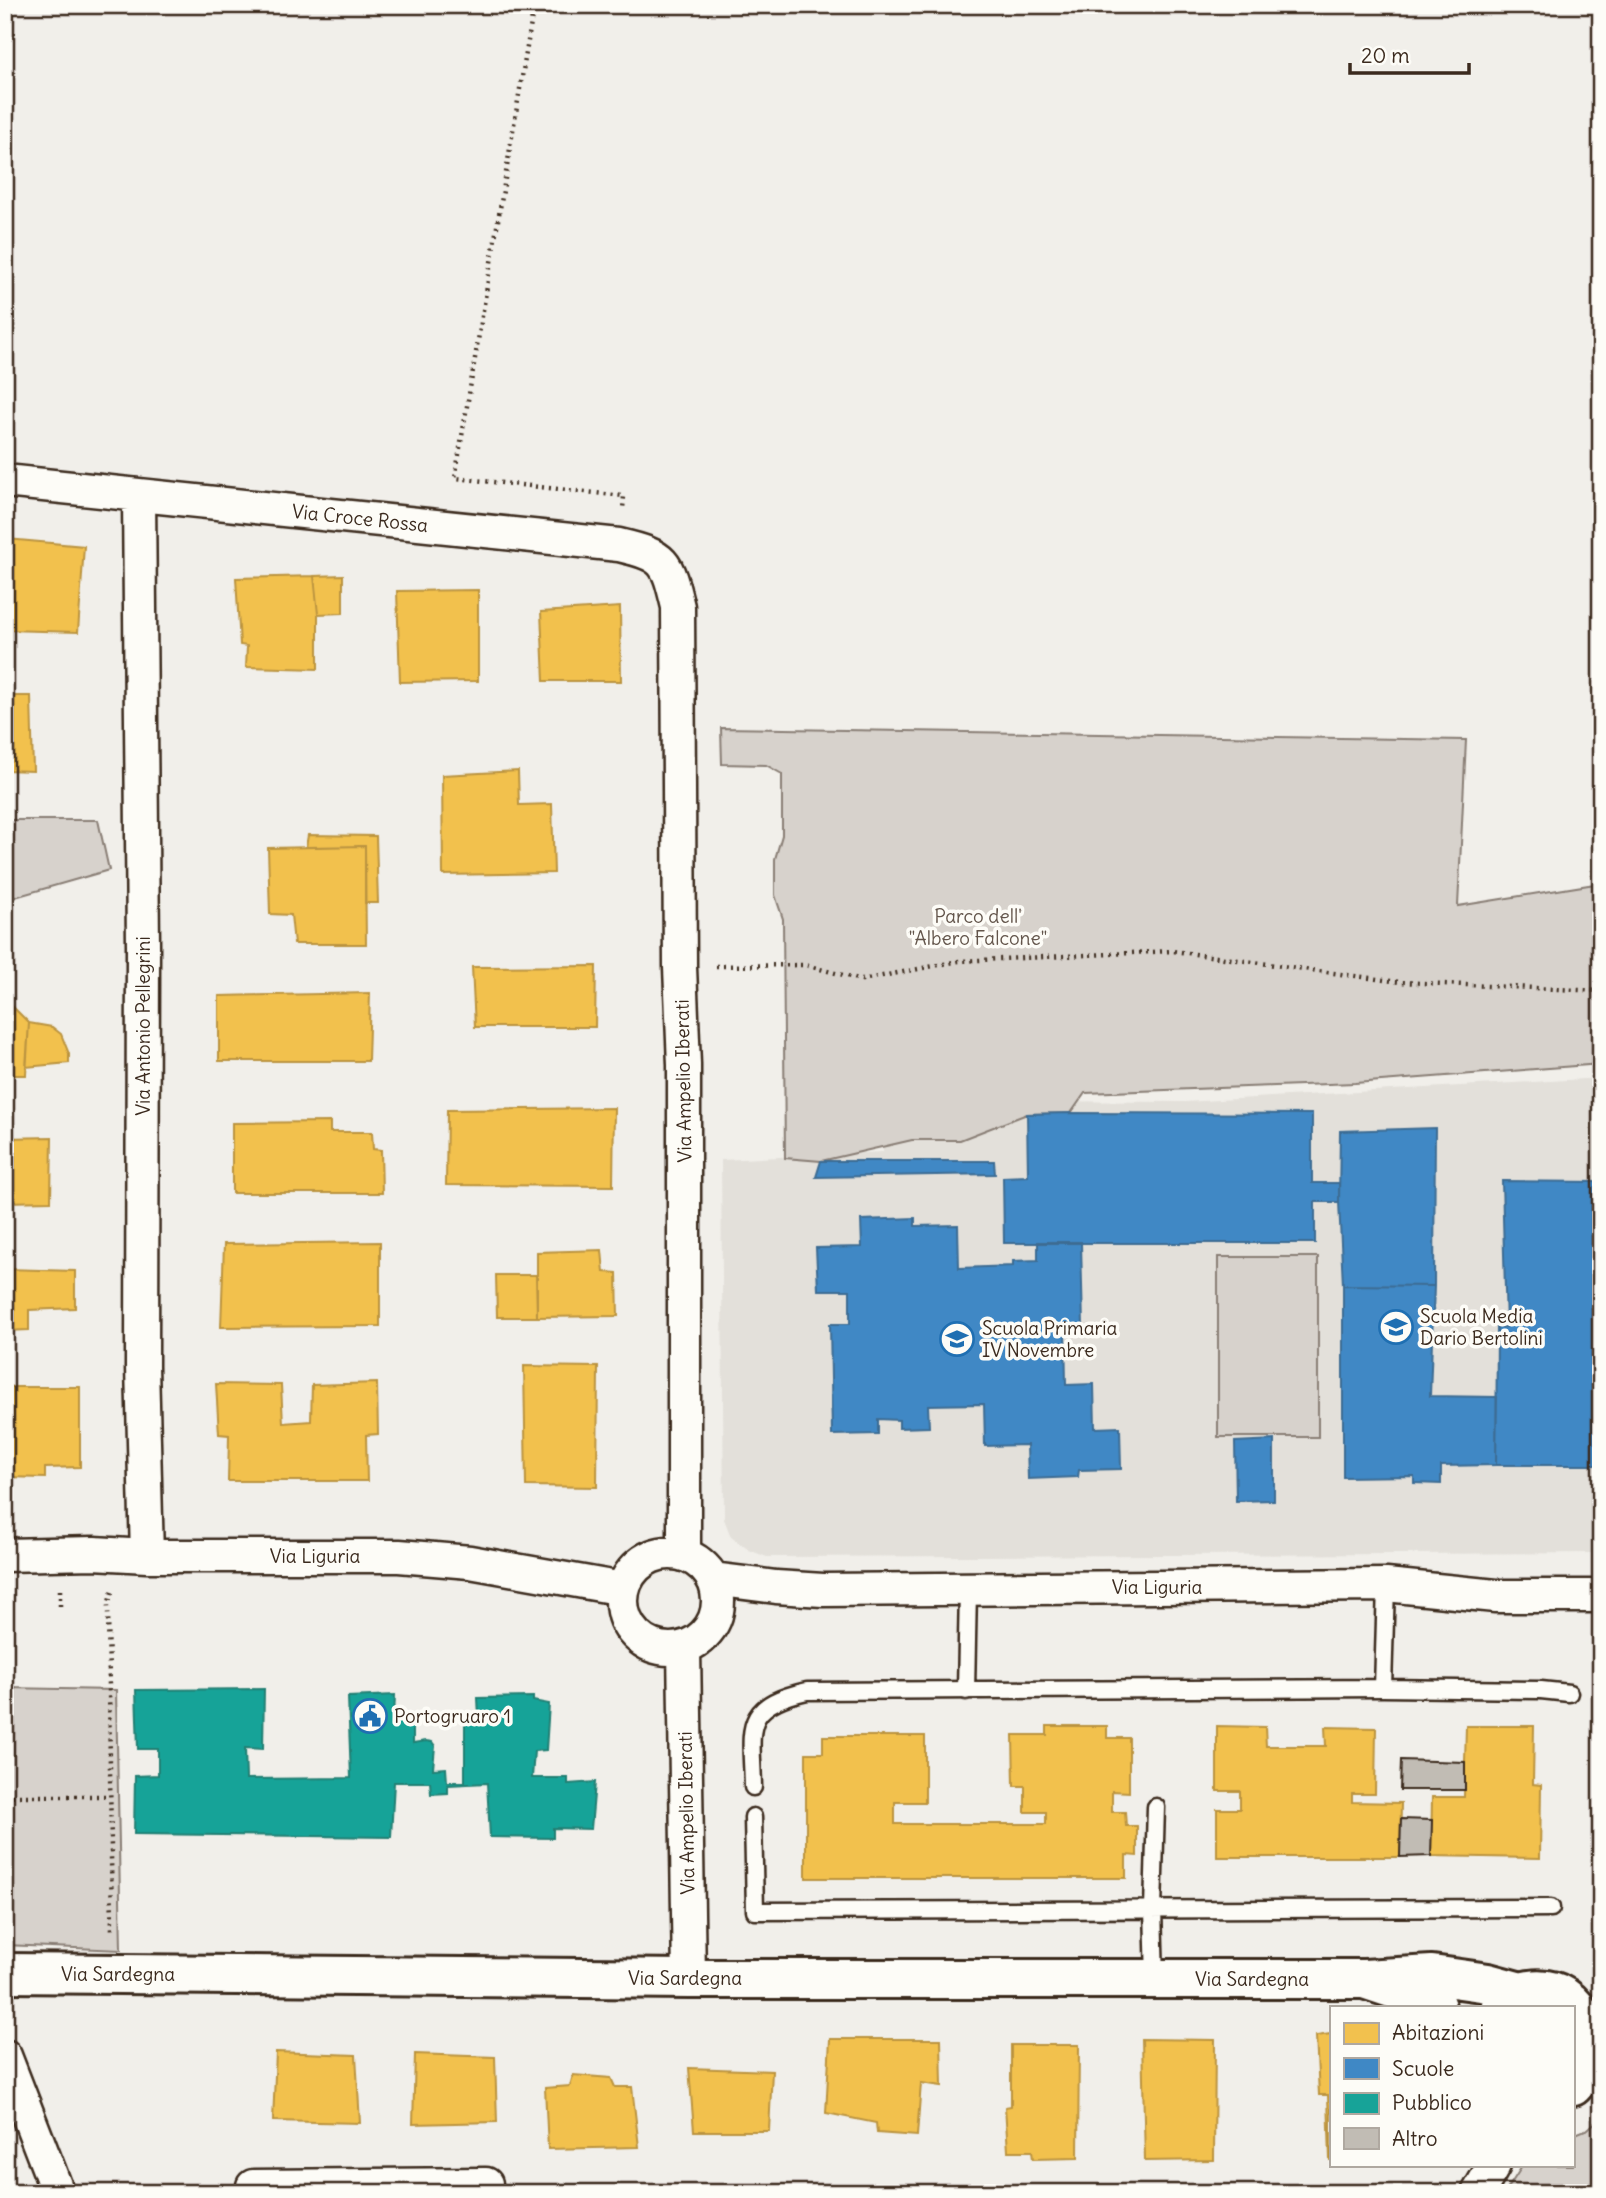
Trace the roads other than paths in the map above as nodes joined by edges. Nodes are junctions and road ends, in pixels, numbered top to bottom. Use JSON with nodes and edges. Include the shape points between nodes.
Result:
{"nodes":[{"id":1,"x":5,"y":481,"type":"edge"},
{"id":2,"x":139,"y":496,"type":"junction"},
{"id":3,"x":678,"y":607,"type":"joint"},
{"id":4,"x":5,"y":1555,"type":"edge"},
{"id":5,"x":684,"y":1555,"type":"junction"},
{"id":6,"x":146,"y":1556,"type":"junction"},
{"id":7,"x":713,"y":1579,"type":"junction"},
{"id":8,"x":1386,"y":1585,"type":"junction"},
{"id":9,"x":623,"y":1589,"type":"junction"},
{"id":10,"x":968,"y":1589,"type":"junction"},
{"id":11,"x":1601,"y":1596,"type":"edge"},
{"id":12,"x":684,"y":1648,"type":"junction"},
{"id":13,"x":1383,"y":1688,"type":"junction"},
{"id":14,"x":965,"y":1691,"type":"junction"},
{"id":15,"x":1569,"y":1693,"type":"dead end"},
{"id":16,"x":753,"y":1787,"type":"dead end"},
{"id":17,"x":1156,"y":1807,"type":"dead end"},
{"id":18,"x":753,"y":1816,"type":"dead end"},
{"id":19,"x":1551,"y":1908,"type":"dead end"},
{"id":20,"x":1153,"y":1909,"type":"junction"},
{"id":21,"x":5,"y":1973,"type":"edge"},
{"id":22,"x":689,"y":1979,"type":"junction"},
{"id":23,"x":1155,"y":1979,"type":"junction"},
{"id":24,"x":1364,"y":1979,"type":"junction"},
{"id":25,"x":1601,"y":1991,"type":"edge"},
{"id":26,"x":1526,"y":1997,"type":"edge"},
{"id":27,"x":1434,"y":2006,"type":"edge"},
{"id":28,"x":5,"y":2056,"type":"edge"},
{"id":29,"x":1587,"y":2070,"type":"edge"},
{"id":30,"x":1470,"y":2166,"type":"edge"},
{"id":31,"x":1493,"y":2166,"type":"edge"},
{"id":32,"x":486,"y":2184,"type":"dead end"},
{"id":33,"x":253,"y":2186,"type":"dead end"},
{"id":34,"x":384,"y":2188,"type":"edge"},
{"id":35,"x":58,"y":2193,"type":"edge"},
{"id":36,"x":1465,"y":2193,"type":"edge"},
{"id":37,"x":1478,"y":2193,"type":"edge"}],
"edges":[{"from":1,"to":2,"type":"street","name":"Via Croce Rossa"},
{"from":2,"to":3,"type":"street","name":"Via Croce Rossa","via":[[620,545],[661,559]]},
{"from":2,"to":6,"type":"street","name":"Via Antonio Pellegrini"},
{"from":3,"to":5,"type":"street","name":"Via Ampelio Iberati"},
{"from":4,"to":6,"type":"street","name":"Via Liguria"},
{"from":5,"to":7,"type":"street","via":[[699,1562]]},
{"from":5,"to":9,"type":"street","via":[[653,1555],[629,1574]]},
{"from":6,"to":9,"type":"street","name":"Via Liguria","via":[[398,1556],[470,1562]]},
{"from":7,"to":10,"type":"street","name":"Via Liguria","via":[[823,1590]]},
{"from":7,"to":12,"type":"street","via":[[719,1604],[716,1619],[709,1632]]},
{"from":8,"to":10,"type":"street","name":"Via Liguria"},
{"from":8,"to":11,"type":"street","name":"Via Liguria","via":[[1496,1596]]},
{"from":8,"to":13,"type":"lane"},
{"from":9,"to":12,"type":"street","via":[[621,1604],[631,1631],[655,1648]]},
{"from":10,"to":14,"type":"lane"},
{"from":12,"to":22,"type":"street","name":"Via Ampelio Iberati"},
{"from":13,"to":14,"type":"lane"},
{"from":13,"to":15,"type":"lane"},
{"from":14,"to":16,"type":"lane","via":[[807,1691],[784,1696],[764,1707],[752,1726]]},
{"from":17,"to":20,"type":"lane"},
{"from":18,"to":20,"type":"lane","via":[[755,1911]]},
{"from":19,"to":20,"type":"lane"},
{"from":20,"to":23,"type":"lane"},
{"from":21,"to":22,"type":"street","name":"Via Sardegna"},
{"from":22,"to":23,"type":"street","name":"Via Sardegna"},
{"from":23,"to":24,"type":"street","name":"Via Sardegna"},
{"from":24,"to":26,"type":"street","name":"Via Sardegna","via":[[1432,1975],[1488,1983]]},
{"from":24,"to":27,"type":"street","name":"Via Sardegna"},
{"from":25,"to":26,"type":"street","name":"Via Sardegna"},
{"from":26,"to":29,"type":"street","name":"Via Sardegna","via":[[1574,2001],[1586,2015],[1593,2052]]},
{"from":28,"to":35,"type":"street"},
{"from":30,"to":36,"type":"street"},
{"from":31,"to":37,"type":"street"},
{"from":32,"to":34,"type":"street"},
{"from":33,"to":34,"type":"street"}]}
